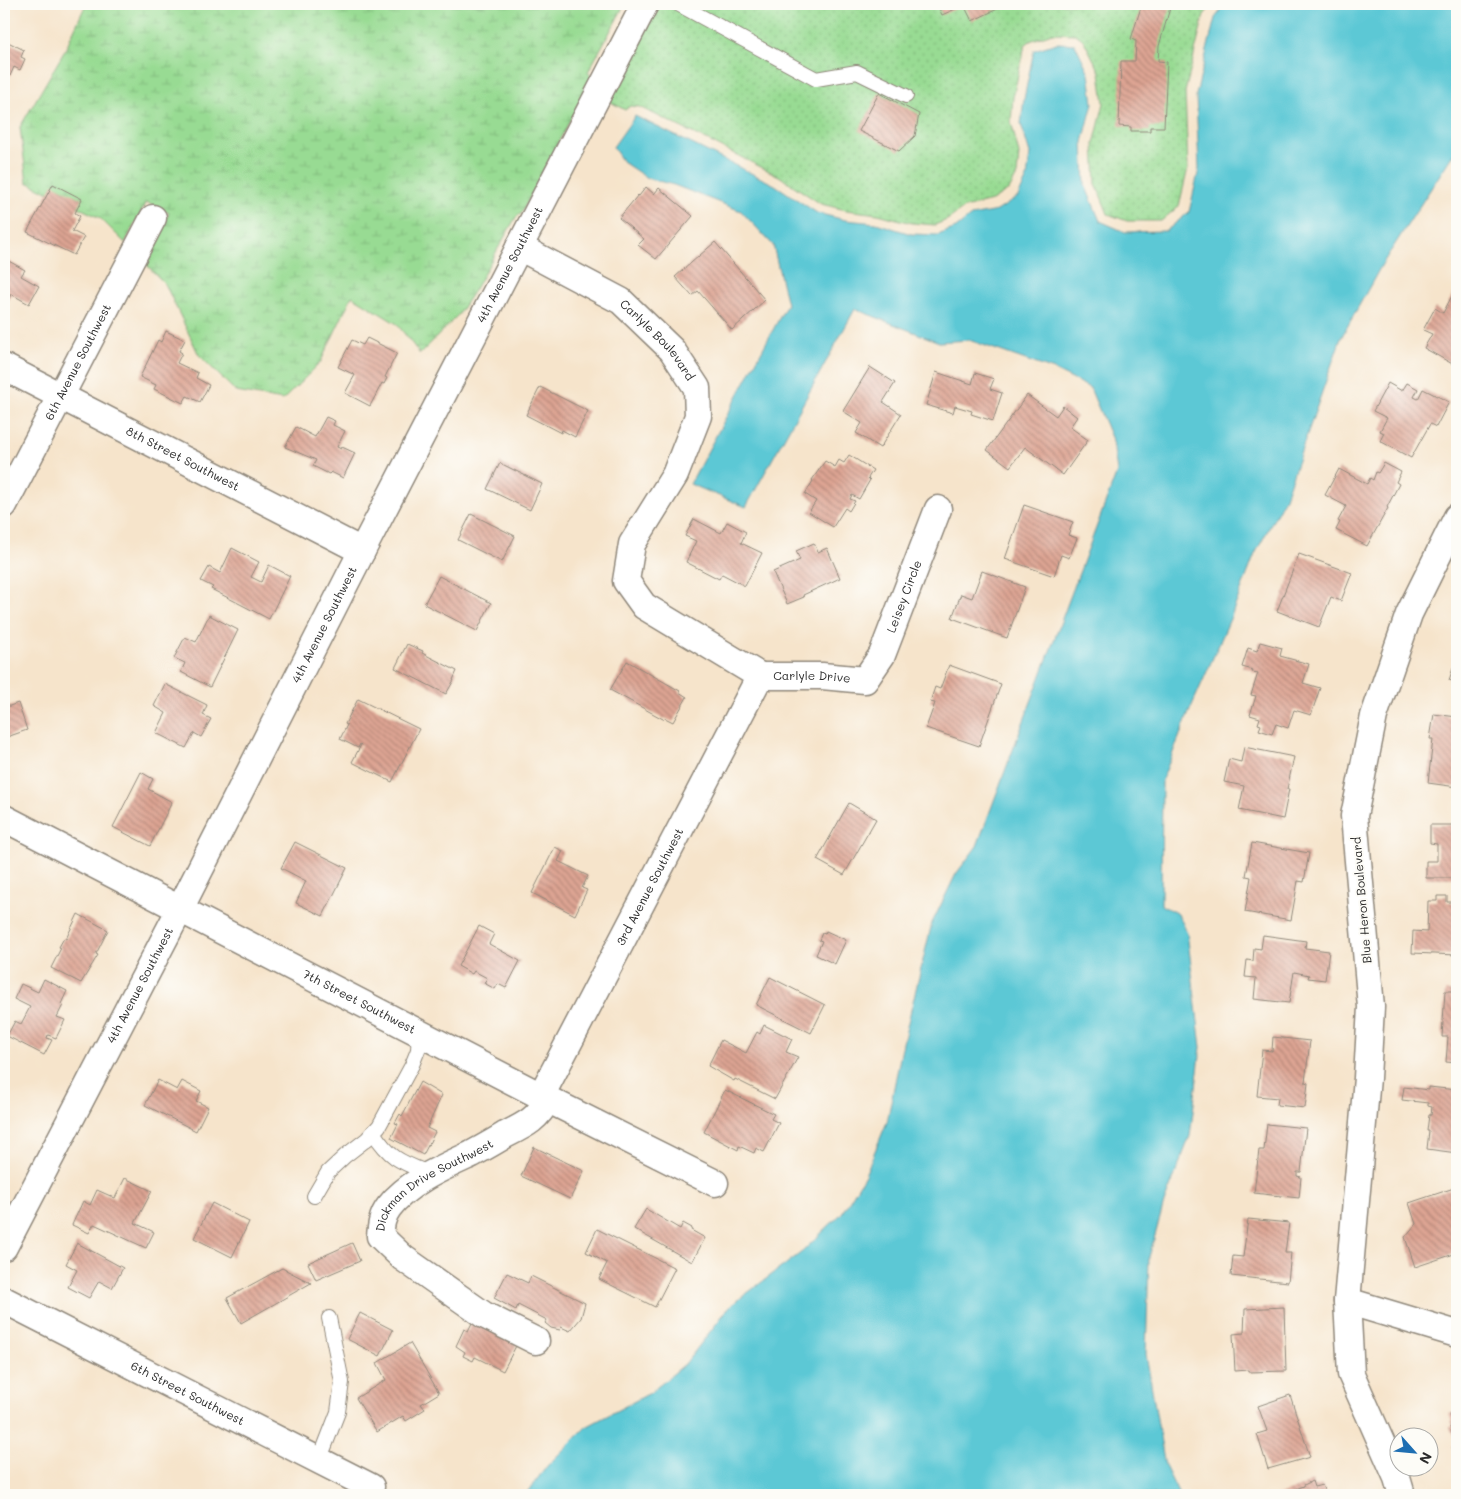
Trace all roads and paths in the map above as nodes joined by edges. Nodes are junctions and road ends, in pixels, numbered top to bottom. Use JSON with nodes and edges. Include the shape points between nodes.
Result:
{"nodes":[{"id":1,"x":646,"y":4,"type":"edge"},
{"id":2,"x":678,"y":4,"type":"edge"},
{"id":3,"x":906,"y":96,"type":"dead end"},
{"id":4,"x":152,"y":218,"type":"dead end"},
{"id":5,"x":519,"y":247,"type":"junction"},
{"id":6,"x":4,"y":366,"type":"edge"},
{"id":7,"x":60,"y":396,"type":"junction"},
{"id":8,"x":4,"y":505,"type":"edge"},
{"id":9,"x":938,"y":509,"type":"dead end"},
{"id":10,"x":1457,"y":516,"type":"edge"},
{"id":11,"x":362,"y":551,"type":"junction"},
{"id":12,"x":760,"y":676,"type":"junction"},
{"id":13,"x":865,"y":680,"type":"joint"},
{"id":14,"x":4,"y":818,"type":"edge"},
{"id":15,"x":180,"y":909,"type":"junction"},
{"id":16,"x":419,"y":1033,"type":"junction"},
{"id":17,"x":544,"y":1098,"type":"junction"},
{"id":18,"x":373,"y":1132,"type":"junction"},
{"id":19,"x":432,"y":1174,"type":"junction"},
{"id":20,"x":715,"y":1184,"type":"dead end"},
{"id":21,"x":314,"y":1196,"type":"dead end"},
{"id":22,"x":4,"y":1247,"type":"edge"},
{"id":23,"x":4,"y":1300,"type":"edge"},
{"id":24,"x":1347,"y":1301,"type":"junction"},
{"id":25,"x":329,"y":1318,"type":"dead end"},
{"id":26,"x":1457,"y":1334,"type":"edge"},
{"id":27,"x":536,"y":1341,"type":"dead end"},
{"id":28,"x":320,"y":1461,"type":"junction"},
{"id":29,"x":371,"y":1487,"type":"dead end"},
{"id":30,"x":1402,"y":1495,"type":"edge"}],
"edges":[{"from":1,"to":5,"type":"street","name":"4th Avenue Southwest"},
{"from":2,"to":3,"type":"lane","via":[[816,79],[857,72]]},
{"from":4,"to":7,"type":"street","name":"6th Avenue Southwest"},
{"from":5,"to":11,"type":"street","name":"4th Avenue Southwest"},
{"from":5,"to":12,"type":"street","name":"Carlyle Boulevard","via":[[621,302],[672,350],[697,388],[698,416],[675,475],[632,544],[626,581],[644,606]]},
{"from":6,"to":7,"type":"street","name":"8th Street Southwest"},
{"from":7,"to":8,"type":"street","name":"6th Avenue Southwest"},
{"from":7,"to":11,"type":"street","name":"8th Street Southwest"},
{"from":9,"to":13,"type":"street","name":"Leisey Circle","via":[[882,655]]},
{"from":10,"to":24,"type":"street","name":"Blue Heron Boulevard","via":[[1409,614],[1374,716],[1354,816],[1372,1006]]},
{"from":11,"to":15,"type":"street","name":"4th Avenue Southwest"},
{"from":12,"to":13,"type":"street","name":"Carlyle Drive"},
{"from":12,"to":17,"type":"street","name":"3rd Avenue Southwest"},
{"from":14,"to":15,"type":"street","name":"7th Street Southwest"},
{"from":15,"to":16,"type":"street","name":"7th Street Southwest"},
{"from":15,"to":22,"type":"street","name":"4th Avenue Southwest"},
{"from":16,"to":17,"type":"street","name":"7th Street Southwest"},
{"from":16,"to":18,"type":"lane","via":[[418,1050],[412,1065]]},
{"from":17,"to":19,"type":"street","name":"Dickman Drive Southwest","via":[[542,1110],[530,1122]]},
{"from":17,"to":20,"type":"street","name":"7th Street Southwest"},
{"from":18,"to":19,"type":"lane","via":[[395,1158]]},
{"from":18,"to":21,"type":"lane","via":[[328,1172]]},
{"from":19,"to":27,"type":"street","name":"Dickman Drive Southwest","via":[[388,1208],[382,1219],[380,1236],[403,1258],[484,1315]]},
{"from":23,"to":28,"type":"street","name":"6th Street Southwest"},
{"from":24,"to":26,"type":"street"},
{"from":24,"to":30,"type":"street","name":"Blue Heron Boulevard","via":[[1352,1374]]},
{"from":25,"to":28,"type":"lane","via":[[342,1382],[338,1412]]},
{"from":28,"to":29,"type":"street","name":"6th Street Southwest"}]}
